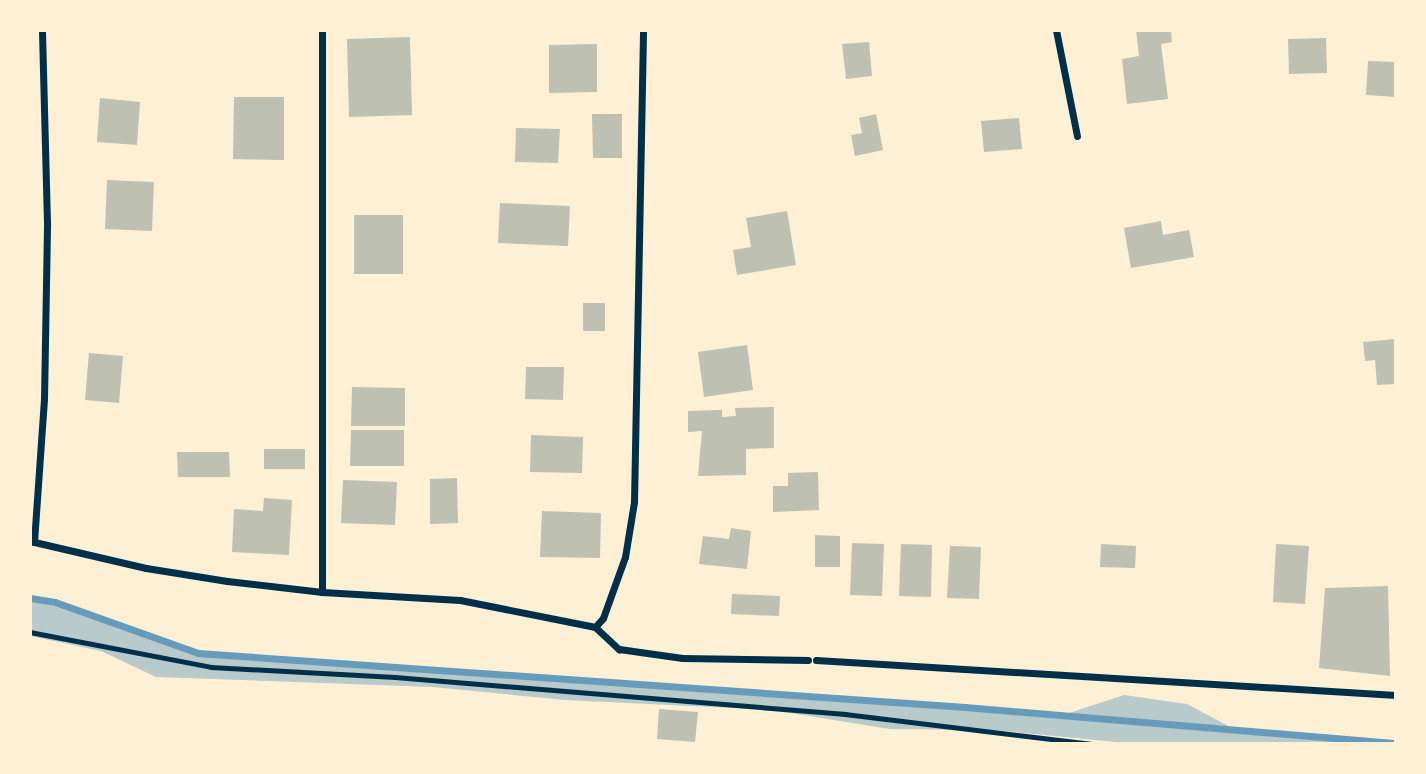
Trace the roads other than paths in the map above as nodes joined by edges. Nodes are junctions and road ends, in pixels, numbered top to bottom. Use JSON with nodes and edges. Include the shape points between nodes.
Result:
{"nodes":[{"id":1,"x":42,"y":30,"type":"edge"},
{"id":2,"x":322,"y":30,"type":"edge"},
{"id":3,"x":643,"y":30,"type":"edge"},
{"id":4,"x":1056,"y":30,"type":"edge"},
{"id":5,"x":1077,"y":136,"type":"dead end"},
{"id":6,"x":32,"y":541,"type":"edge"},
{"id":7,"x":323,"y":592,"type":"junction"},
{"id":8,"x":595,"y":627,"type":"junction"},
{"id":9,"x":1396,"y":695,"type":"edge"}],
"edges":[{"from":1,"to":6,"type":"street","via":[[47,223],[44,399]]},
{"from":2,"to":7,"type":"street"},
{"from":3,"to":8,"type":"street","via":[[634,502],[625,557],[603,618]]},
{"from":4,"to":5,"type":"street"},
{"from":6,"to":7,"type":"street","via":[[146,568]]},
{"from":7,"to":8,"type":"street","via":[[460,600]]},
{"from":8,"to":9,"type":"street","via":[[618,649],[682,658],[812,660]]}]}
